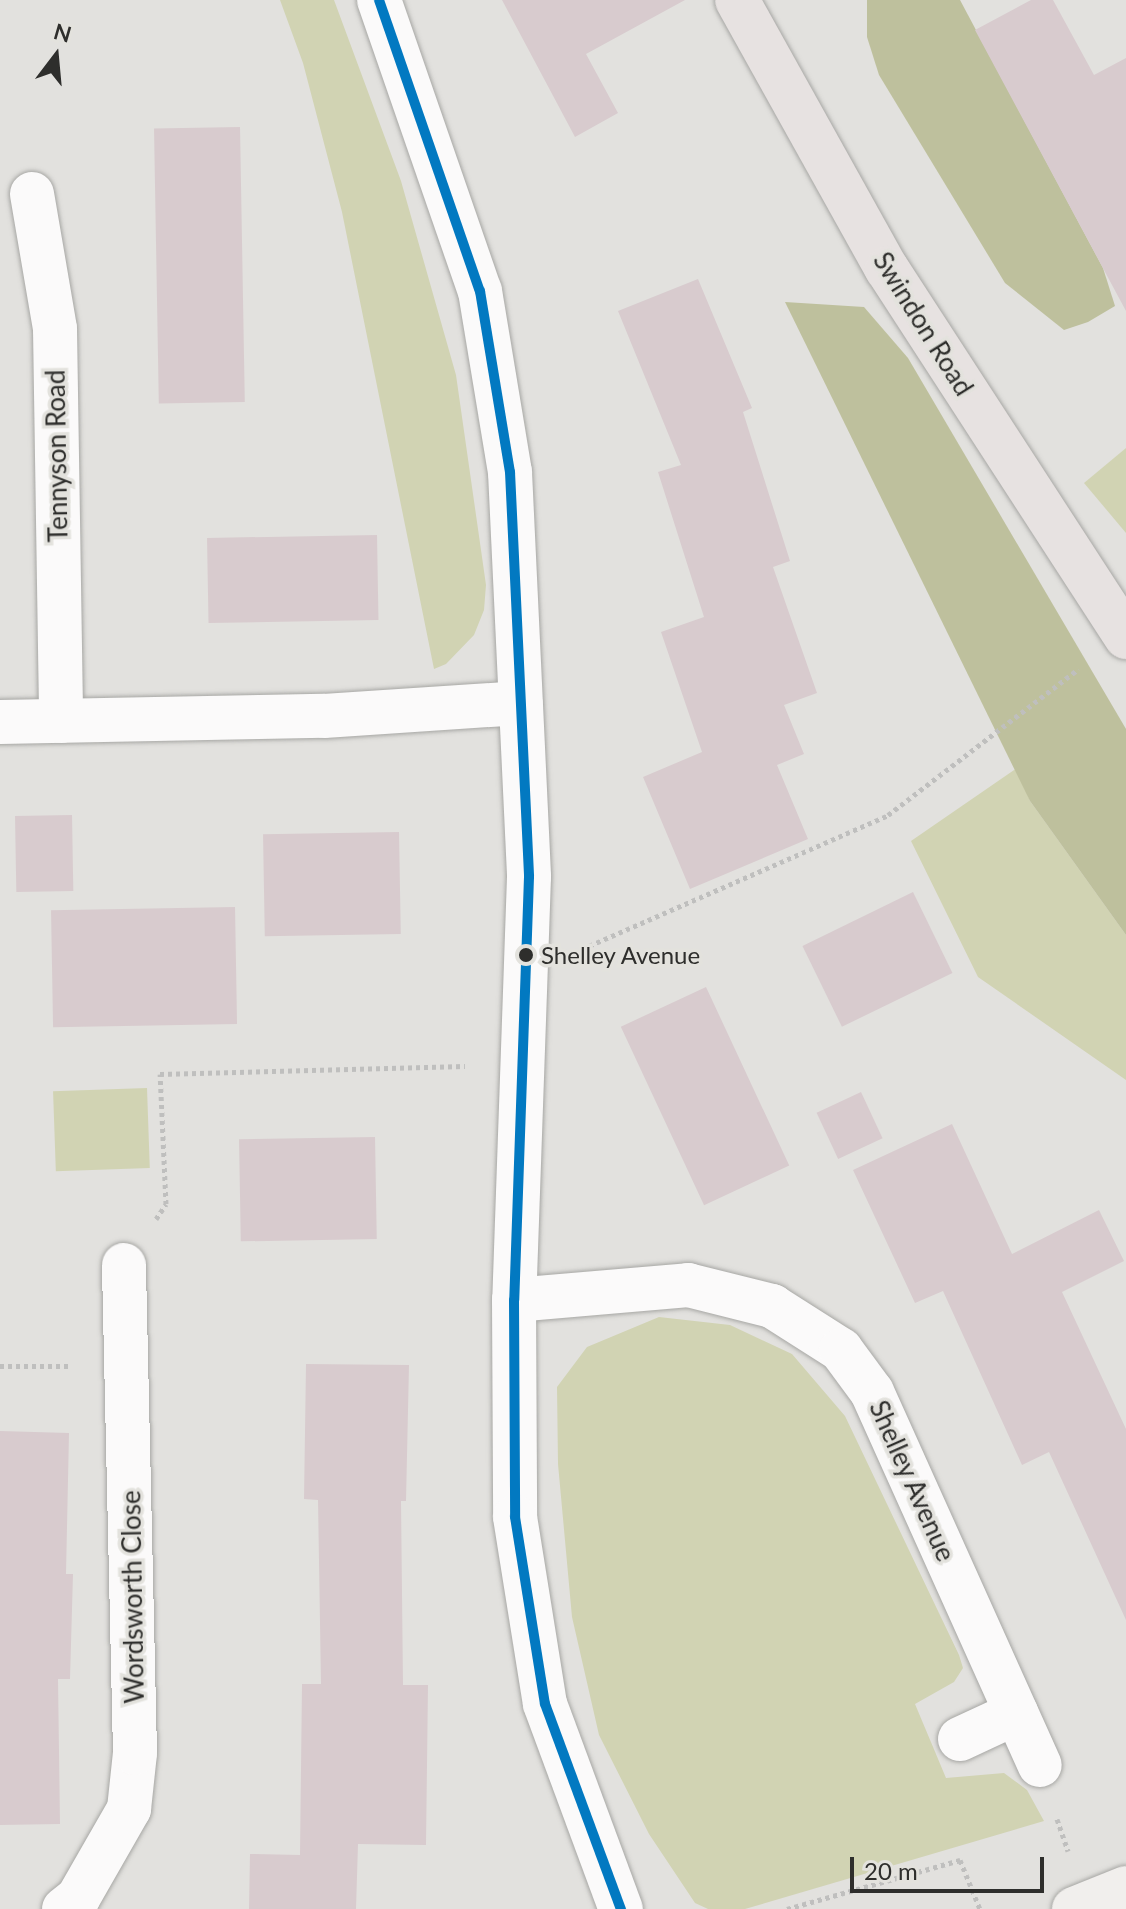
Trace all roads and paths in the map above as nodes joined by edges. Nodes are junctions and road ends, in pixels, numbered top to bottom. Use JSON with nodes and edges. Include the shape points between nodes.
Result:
{"nodes":[{"id":1,"x":379,"y":0,"type":"edge"},
{"id":2,"x":737,"y":0,"type":"edge"},
{"id":3,"x":32,"y":194,"type":"dead end"},
{"id":4,"x":1125,"y":636,"type":"edge"},
{"id":5,"x":521,"y":703,"type":"junction"},
{"id":6,"x":61,"y":721,"type":"junction"},
{"id":7,"x":0,"y":722,"type":"edge"},
{"id":8,"x":526,"y":974,"type":"junction"},
{"id":9,"x":522,"y":1065,"type":"junction"},
{"id":10,"x":166,"y":1204,"type":"dead end"},
{"id":11,"x":124,"y":1265,"type":"dead end"},
{"id":12,"x":514,"y":1300,"type":"junction"},
{"id":13,"x":127,"y":1365,"type":"junction"},
{"id":14,"x":0,"y":1366,"type":"edge"},
{"id":15,"x":1016,"y":1713,"type":"junction"},
{"id":16,"x":960,"y":1739,"type":"dead end"},
{"id":17,"x":1040,"y":1765,"type":"joint"},
{"id":18,"x":1126,"y":1888,"type":"edge"},
{"id":19,"x":1082,"y":1908,"type":"edge"},
{"id":20,"x":64,"y":1909,"type":"edge"},
{"id":21,"x":621,"y":1909,"type":"edge"},
{"id":22,"x":787,"y":1909,"type":"edge"},
{"id":23,"x":980,"y":1909,"type":"edge"}],
"edges":[{"from":1,"to":5,"type":"street","via":[[480,291],[510,472]]},
{"from":2,"to":4,"type":"main road","name":"Swindon Road","via":[[887,269]]},
{"from":3,"to":6,"type":"street","name":"Tennyson Road","via":[[55,329]]},
{"from":4,"to":8,"type":"path","via":[[888,815]]},
{"from":5,"to":6,"type":"street","via":[[324,716]]},
{"from":5,"to":8,"type":"street","via":[[529,877]]},
{"from":6,"to":7,"type":"street"},
{"from":8,"to":9,"type":"street"},
{"from":9,"to":10,"type":"path","via":[[160,1074]]},
{"from":9,"to":12,"type":"street"},
{"from":11,"to":13,"type":"street","name":"Wordsworth Close"},
{"from":12,"to":15,"type":"street","name":"Shelley Avenue","via":[[688,1285],[772,1306],[841,1350],[872,1392]]},
{"from":12,"to":21,"type":"street","via":[[515,1517],[545,1704]]},
{"from":13,"to":14,"type":"path"},
{"from":13,"to":20,"type":"street","name":"Wordsworth Close","via":[[135,1593],[135,1753],[129,1809],[78,1898]]},
{"from":15,"to":16,"type":"street"},
{"from":15,"to":17,"type":"street","name":"Shelley Avenue"},
{"from":17,"to":19,"type":"path"},
{"from":18,"to":19,"type":"street"},
{"from":22,"to":23,"type":"path","via":[[960,1860]]}]}
